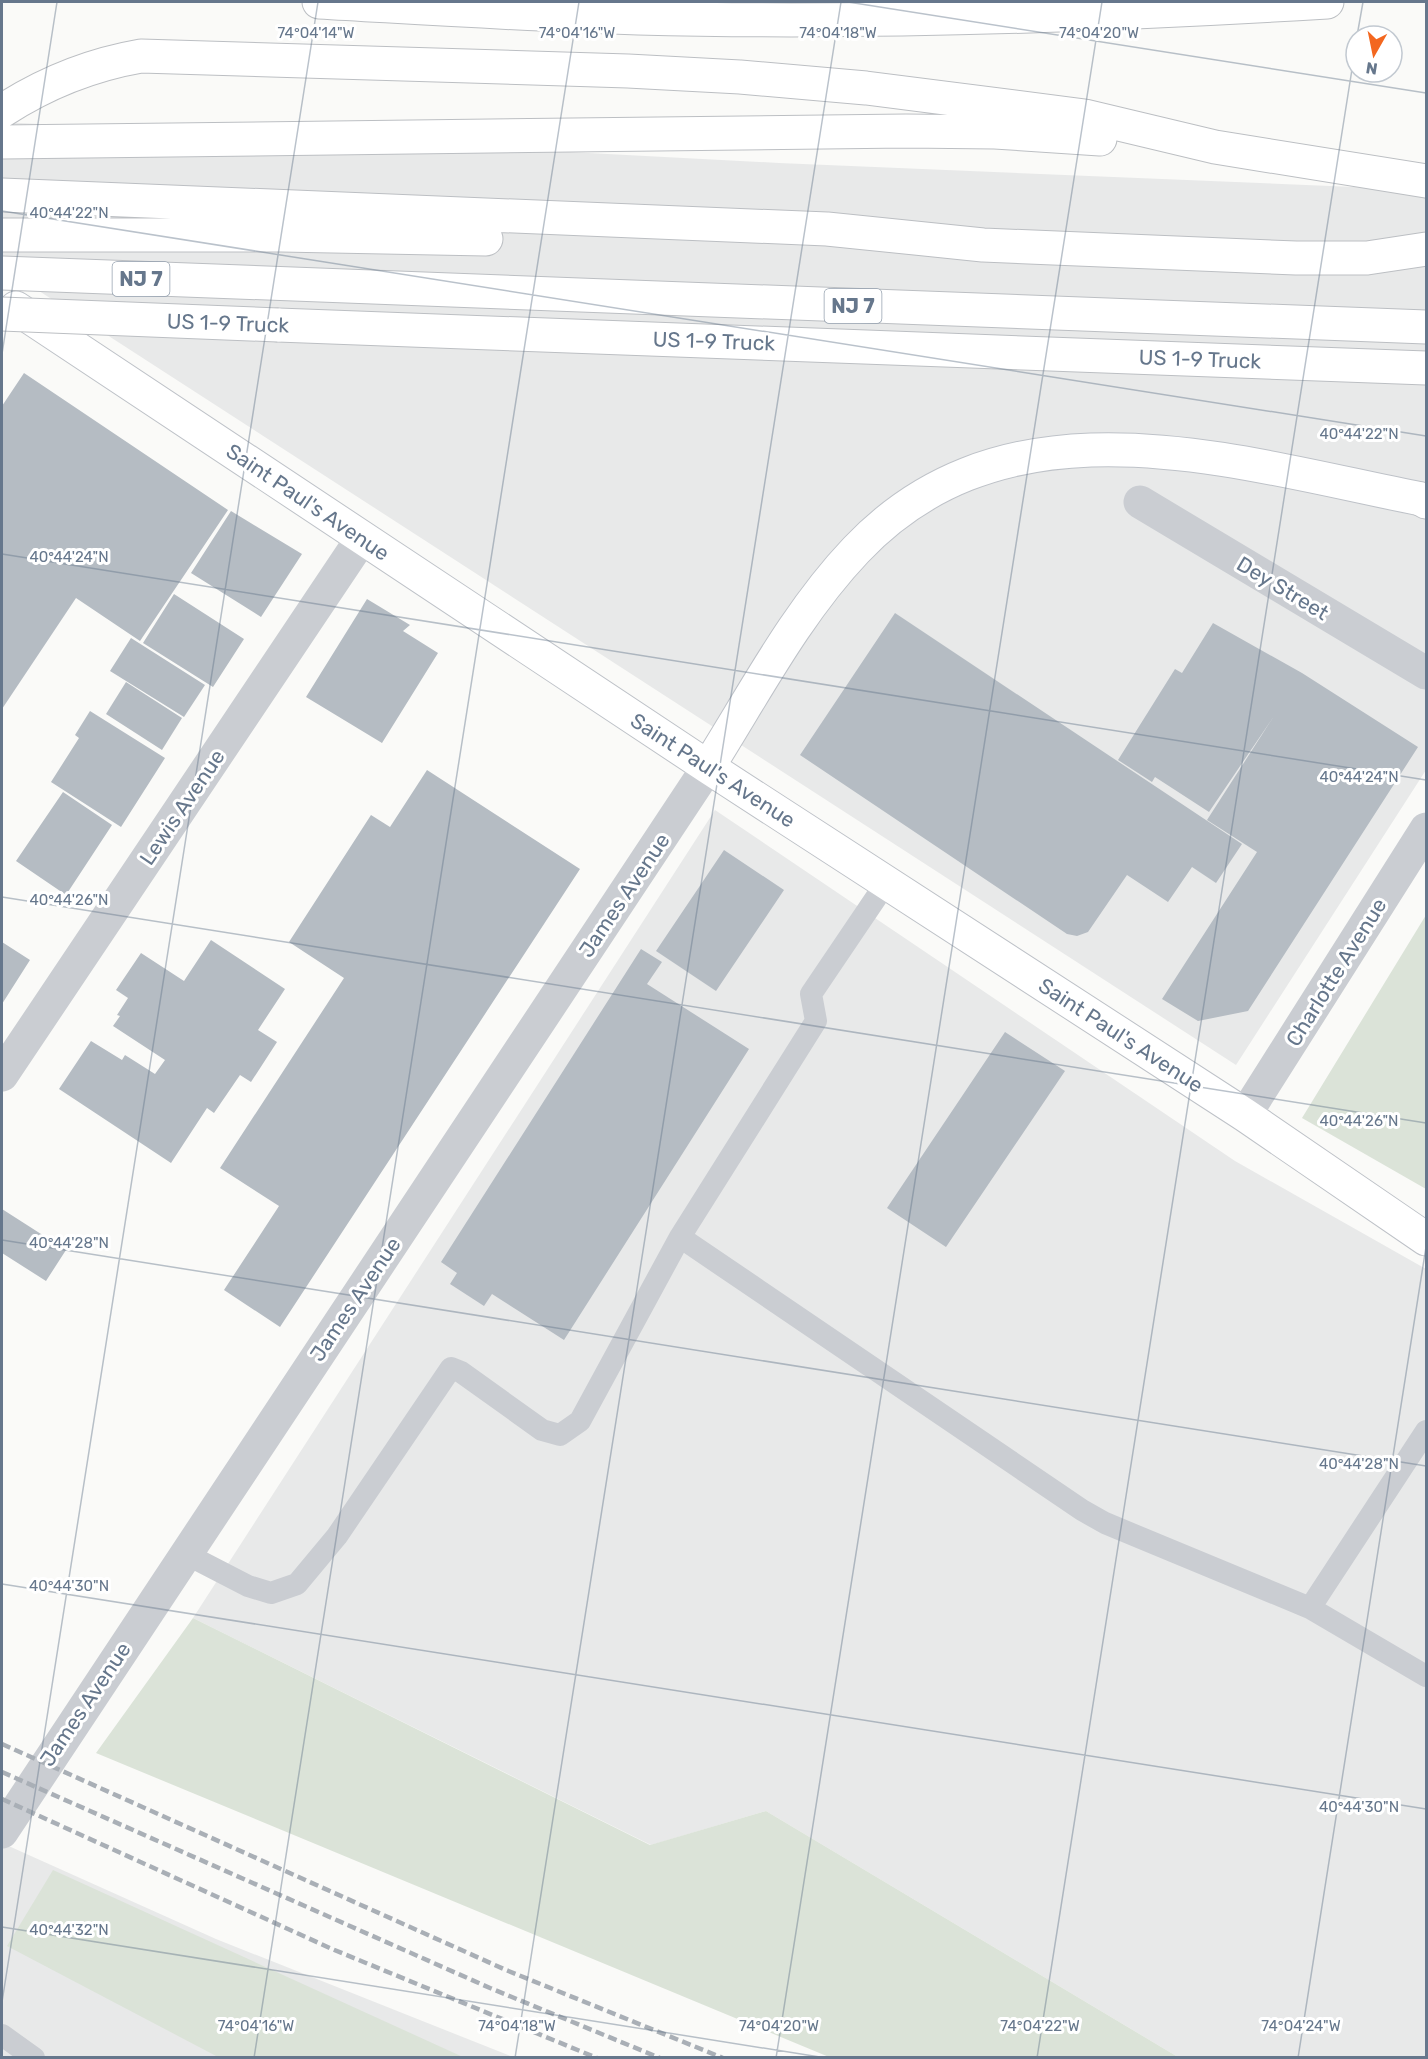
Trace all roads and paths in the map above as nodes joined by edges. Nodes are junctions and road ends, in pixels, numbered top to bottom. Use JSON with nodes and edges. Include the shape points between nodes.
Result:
{"nodes":[{"id":1,"x":319,"y":2,"type":"edge"},
{"id":2,"x":1327,"y":2,"type":"edge"},
{"id":3,"x":2,"y":111,"type":"edge"},
{"id":4,"x":2,"y":142,"type":"edge"},
{"id":5,"x":1215,"y":147,"type":"junction"},
{"id":6,"x":1412,"y":179,"type":"edge"},
{"id":7,"x":2,"y":195,"type":"edge"},
{"id":8,"x":282,"y":221,"type":"junction"},
{"id":9,"x":2,"y":235,"type":"edge"},
{"id":10,"x":1426,"y":249,"type":"edge"},
{"id":11,"x":2,"y":273,"type":"edge"},
{"id":12,"x":5,"y":312,"type":"edge"},
{"id":13,"x":1426,"y":327,"type":"edge"},
{"id":14,"x":1426,"y":368,"type":"edge"},
{"id":15,"x":1425,"y":500,"type":"edge"},
{"id":16,"x":1140,"y":502,"type":"dead end"},
{"id":17,"x":362,"y":538,"type":"junction"},
{"id":18,"x":1426,"y":673,"type":"edge"},
{"id":19,"x":708,"y":767,"type":"junction"},
{"id":20,"x":1426,"y":829,"type":"edge"},
{"id":21,"x":886,"y":883,"type":"junction"},
{"id":22,"x":2,"y":1076,"type":"edge"},
{"id":23,"x":1245,"y":1115,"type":"junction"},
{"id":24,"x":680,"y":1237,"type":"junction"},
{"id":25,"x":1426,"y":1239,"type":"edge"},
{"id":26,"x":1426,"y":1431,"type":"edge"},
{"id":27,"x":186,"y":1554,"type":"junction"},
{"id":28,"x":1310,"y":1608,"type":"junction"},
{"id":29,"x":1426,"y":1676,"type":"edge"},
{"id":30,"x":2,"y":1832,"type":"edge"},
{"id":31,"x":2,"y":2036,"type":"edge"},
{"id":32,"x":34,"y":2058,"type":"edge"}],
"edges":[{"from":1,"to":2,"type":"main road","via":[[586,16],[838,20],[1059,16]]},
{"from":3,"to":5,"type":"main road","via":[[54,81],[110,61],[141,56],[226,57],[628,71],[808,83],[1085,116]]},
{"from":4,"to":5,"type":"main road","via":[[940,131]]},
{"from":5,"to":6,"type":"main road"},
{"from":7,"to":8,"type":"main road"},
{"from":8,"to":9,"type":"main road"},
{"from":8,"to":10,"type":"main road","via":[[824,250],[982,245],[1333,259]]},
{"from":11,"to":13,"type":"main road","number":"NJ 7"},
{"from":12,"to":14,"type":"main road","name":"US 1-9 Truck","bridge":true},
{"from":12,"to":17,"type":"main road","name":"Saint Paul's Avenue"},
{"from":15,"to":19,"type":"main road","via":[[1207,456],[1143,449],[1045,455],[952,480],[892,517],[838,570]]},
{"from":16,"to":18,"type":"street","name":"Dey Street"},
{"from":17,"to":19,"type":"main road","name":"Saint Paul's Avenue"},
{"from":17,"to":22,"type":"street","name":"Lewis Avenue"},
{"from":19,"to":21,"type":"main road","name":"Saint Paul's Avenue"},
{"from":19,"to":27,"type":"street","name":"James Avenue"},
{"from":20,"to":23,"type":"street","name":"Charlotte Avenue"},
{"from":21,"to":23,"type":"main road","name":"Saint Paul's Avenue"},
{"from":21,"to":24,"type":"lane","via":[[811,994],[816,1022]]},
{"from":23,"to":25,"type":"main road","name":"Saint Paul's Avenue"},
{"from":24,"to":27,"type":"lane","via":[[580,1421],[560,1435],[542,1430],[451,1368],[337,1536],[297,1584],[272,1593],[248,1586]]},
{"from":24,"to":28,"type":"lane","via":[[1082,1510]]},
{"from":26,"to":28,"type":"lane"},
{"from":27,"to":30,"type":"street","name":"James Avenue"},
{"from":28,"to":29,"type":"lane"},
{"from":31,"to":32,"type":"lane"}]}
